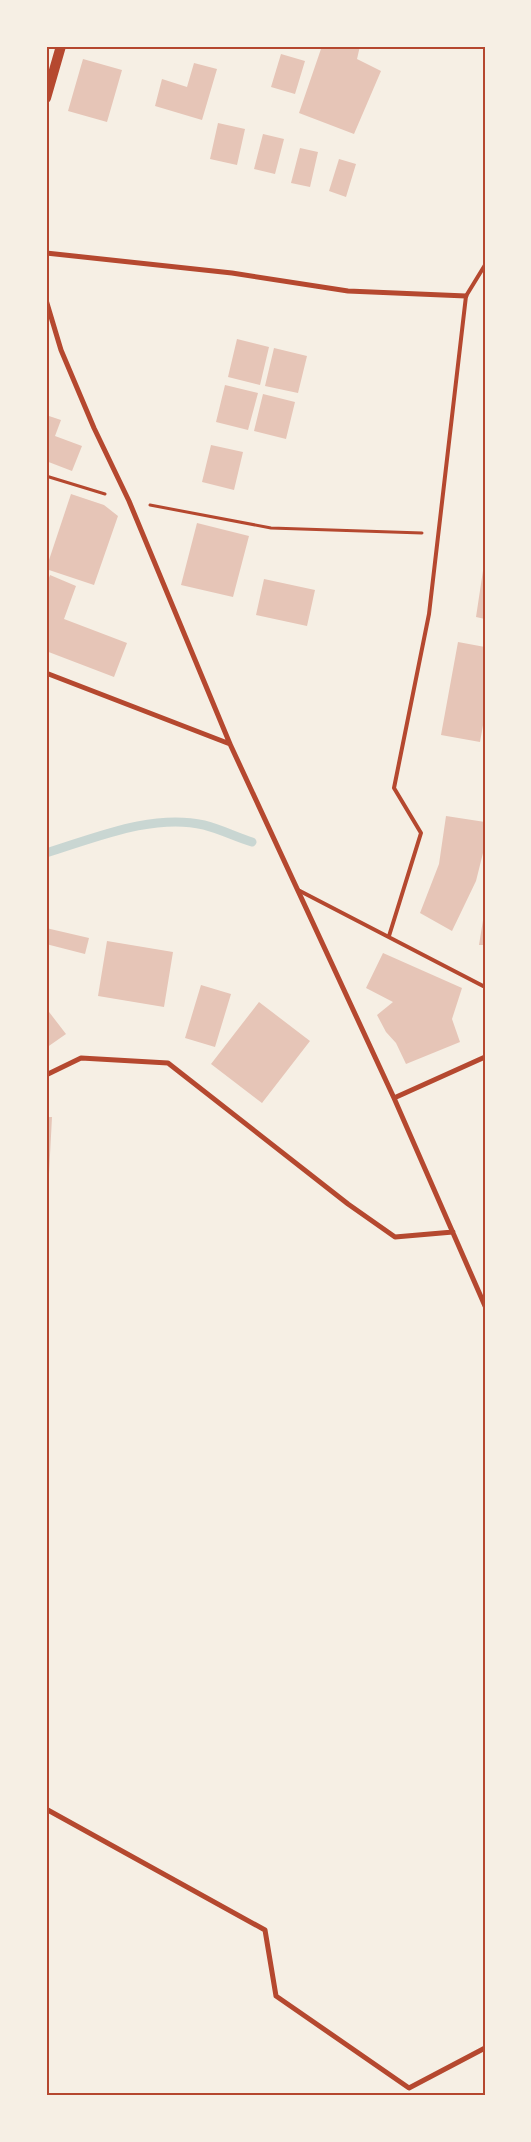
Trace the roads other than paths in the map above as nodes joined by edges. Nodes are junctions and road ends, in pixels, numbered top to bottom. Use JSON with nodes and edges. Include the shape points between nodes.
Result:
{"nodes":[{"id":1,"x":61,"y":46,"type":"edge"},
{"id":2,"x":46,"y":98,"type":"edge"},
{"id":3,"x":46,"y":253,"type":"edge"},
{"id":4,"x":485,"y":265,"type":"edge"},
{"id":5,"x":466,"y":296,"type":"junction"},
{"id":6,"x":46,"y":300,"type":"edge"},
{"id":7,"x":46,"y":673,"type":"edge"},
{"id":8,"x":230,"y":744,"type":"junction"},
{"id":9,"x":296,"y":889,"type":"junction"},
{"id":10,"x":389,"y":936,"type":"junction"},
{"id":11,"x":485,"y":987,"type":"edge"},
{"id":12,"x":485,"y":1057,"type":"edge"},
{"id":13,"x":46,"y":1076,"type":"edge"},
{"id":14,"x":394,"y":1098,"type":"junction"},
{"id":15,"x":453,"y":1232,"type":"junction"},
{"id":16,"x":485,"y":1306,"type":"edge"},
{"id":17,"x":46,"y":1809,"type":"edge"},
{"id":18,"x":485,"y":2048,"type":"edge"}],
"edges":[{"from":1,"to":2,"type":"main road"},
{"from":3,"to":5,"type":"street","via":[[232,273],[348,291]]},
{"from":4,"to":5,"type":"lane"},
{"from":5,"to":10,"type":"lane","via":[[428,614],[394,788],[421,833]]},
{"from":6,"to":8,"type":"street","via":[[61,350],[129,501]]},
{"from":7,"to":8,"type":"street"},
{"from":8,"to":9,"type":"street"},
{"from":9,"to":10,"type":"lane"},
{"from":9,"to":14,"type":"street"},
{"from":10,"to":11,"type":"lane"},
{"from":12,"to":14,"type":"street"},
{"from":13,"to":15,"type":"street","via":[[81,1058],[168,1063],[395,1237]]},
{"from":14,"to":15,"type":"street"},
{"from":15,"to":16,"type":"street"},
{"from":17,"to":18,"type":"street","via":[[265,1930],[276,1996],[409,2088]]}]}
